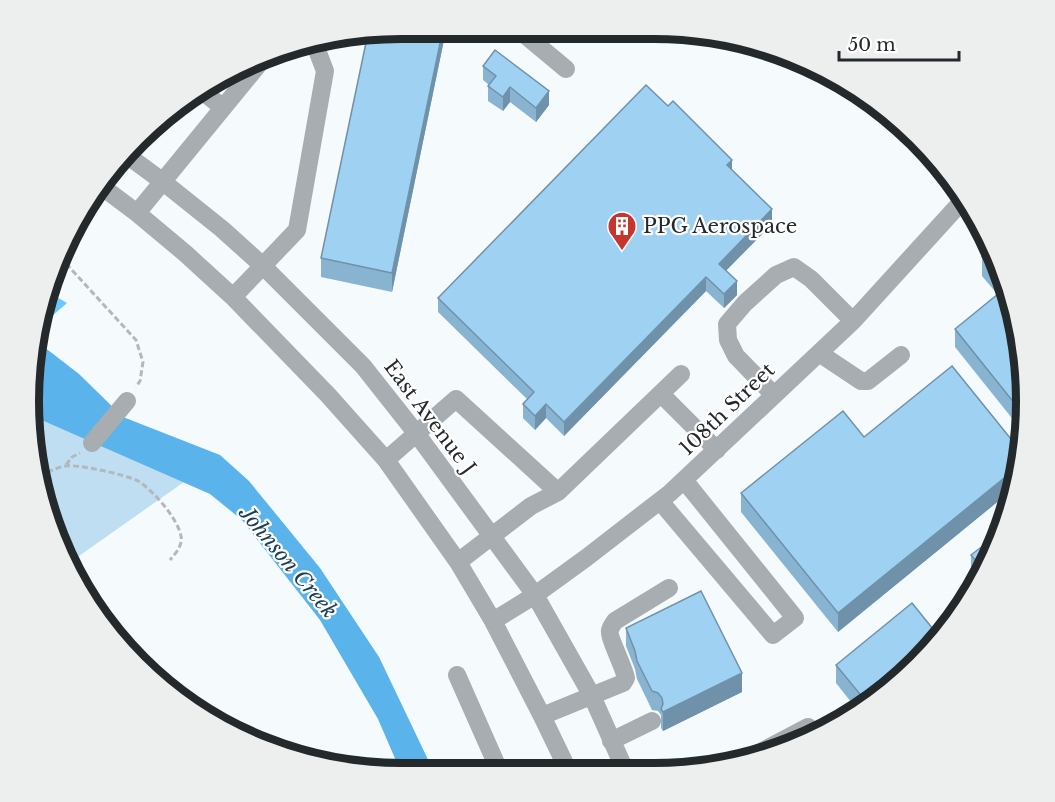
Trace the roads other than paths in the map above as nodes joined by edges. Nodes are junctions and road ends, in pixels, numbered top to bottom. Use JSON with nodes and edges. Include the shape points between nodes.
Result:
{"nodes":[{"id":1,"x":530,"y":39,"type":"edge"},
{"id":2,"x":316,"y":49,"type":"edge"},
{"id":3,"x":566,"y":69,"type":"dead end"},
{"id":4,"x":252,"y":71,"type":"edge"},
{"id":5,"x":207,"y":95,"type":"edge"},
{"id":6,"x":222,"y":107,"type":"junction"},
{"id":7,"x":132,"y":159,"type":"edge"},
{"id":8,"x":162,"y":181,"type":"junction"},
{"id":9,"x":107,"y":191,"type":"edge"},
{"id":10,"x":958,"y":205,"type":"edge"},
{"id":11,"x":137,"y":213,"type":"junction"},
{"id":12,"x":262,"y":266,"type":"junction"},
{"id":13,"x":233,"y":297,"type":"junction"},
{"id":14,"x":853,"y":321,"type":"junction"},
{"id":15,"x":819,"y":353,"type":"junction"},
{"id":16,"x":901,"y":355,"type":"dead end"},
{"id":17,"x":681,"y":374,"type":"dead end"},
{"id":18,"x":661,"y":394,"type":"junction"},
{"id":19,"x":774,"y":395,"type":"junction"},
{"id":20,"x":127,"y":401,"type":"road end"},
{"id":21,"x":416,"y":433,"type":"junction"},
{"id":22,"x":93,"y":442,"type":"dead end"},
{"id":23,"x":717,"y":450,"type":"junction"},
{"id":24,"x":386,"y":460,"type":"junction"},
{"id":25,"x":684,"y":480,"type":"junction"},
{"id":26,"x":558,"y":492,"type":"junction"},
{"id":27,"x":660,"y":501,"type":"junction"},
{"id":28,"x":492,"y":536,"type":"junction"},
{"id":29,"x":458,"y":562,"type":"junction"},
{"id":30,"x":669,"y":588,"type":"dead end"},
{"id":31,"x":535,"y":595,"type":"junction"},
{"id":32,"x":493,"y":621,"type":"junction"},
{"id":33,"x":457,"y":675,"type":"dead end"},
{"id":34,"x":592,"y":696,"type":"junction"},
{"id":35,"x":542,"y":716,"type":"junction"},
{"id":36,"x":652,"y":721,"type":"dead end"},
{"id":37,"x":808,"y":729,"type":"edge"},
{"id":38,"x":790,"y":736,"type":"edge"},
{"id":39,"x":611,"y":741,"type":"junction"},
{"id":40,"x":496,"y":763,"type":"edge"},
{"id":41,"x":565,"y":763,"type":"edge"},
{"id":42,"x":622,"y":763,"type":"edge"}],
"edges":[{"from":1,"to":3,"type":"street"},
{"from":2,"to":12,"type":"street","via":[[325,71],[297,230]]},
{"from":4,"to":6,"type":"street"},
{"from":5,"to":6,"type":"street"},
{"from":6,"to":8,"type":"street"},
{"from":7,"to":8,"type":"street","name":"East Avenue J"},
{"from":8,"to":11,"type":"street"},
{"from":8,"to":12,"type":"street","name":"East Avenue J"},
{"from":9,"to":11,"type":"street"},
{"from":10,"to":14,"type":"street","name":"108th Street"},
{"from":11,"to":13,"type":"street"},
{"from":12,"to":13,"type":"street"},
{"from":12,"to":21,"type":"street","name":"East Avenue J","via":[[363,366]]},
{"from":13,"to":24,"type":"street"},
{"from":14,"to":15,"type":"street","name":"108th Street"},
{"from":14,"to":19,"type":"street","via":[[812,279],[794,267],[776,275],[746,303],[727,324],[728,340],[736,356]]},
{"from":15,"to":16,"type":"street","via":[[861,381],[868,381]]},
{"from":15,"to":19,"type":"street","name":"108th Street"},
{"from":17,"to":18,"type":"street"},
{"from":18,"to":23,"type":"street"},
{"from":18,"to":26,"type":"street"},
{"from":19,"to":23,"type":"street","name":"108th Street"},
{"from":20,"to":22,"type":"street"},
{"from":21,"to":24,"type":"street"},
{"from":21,"to":26,"type":"street","via":[[456,399]]},
{"from":21,"to":28,"type":"street","name":"East Avenue J"},
{"from":23,"to":25,"type":"street","name":"108th Street"},
{"from":24,"to":29,"type":"street"},
{"from":25,"to":27,"type":"street","name":"108th Street"},
{"from":25,"to":27,"type":"street","via":[[795,618],[773,635]]},
{"from":26,"to":28,"type":"street","via":[[531,506]]},
{"from":27,"to":31,"type":"street","name":"108th Street"},
{"from":28,"to":29,"type":"street"},
{"from":28,"to":31,"type":"street","name":"East Avenue J"},
{"from":29,"to":32,"type":"street"},
{"from":30,"to":34,"type":"street","via":[[610,628],[626,678],[623,683]]},
{"from":31,"to":32,"type":"street","name":"108th Street"},
{"from":31,"to":34,"type":"street","name":"East Avenue J"},
{"from":32,"to":35,"type":"street"},
{"from":33,"to":40,"type":"street"},
{"from":34,"to":35,"type":"street"},
{"from":34,"to":39,"type":"street","name":"East Avenue J"},
{"from":35,"to":41,"type":"street"},
{"from":36,"to":39,"type":"street"},
{"from":37,"to":38,"type":"street"},
{"from":39,"to":42,"type":"street","name":"East Avenue J"}]}
